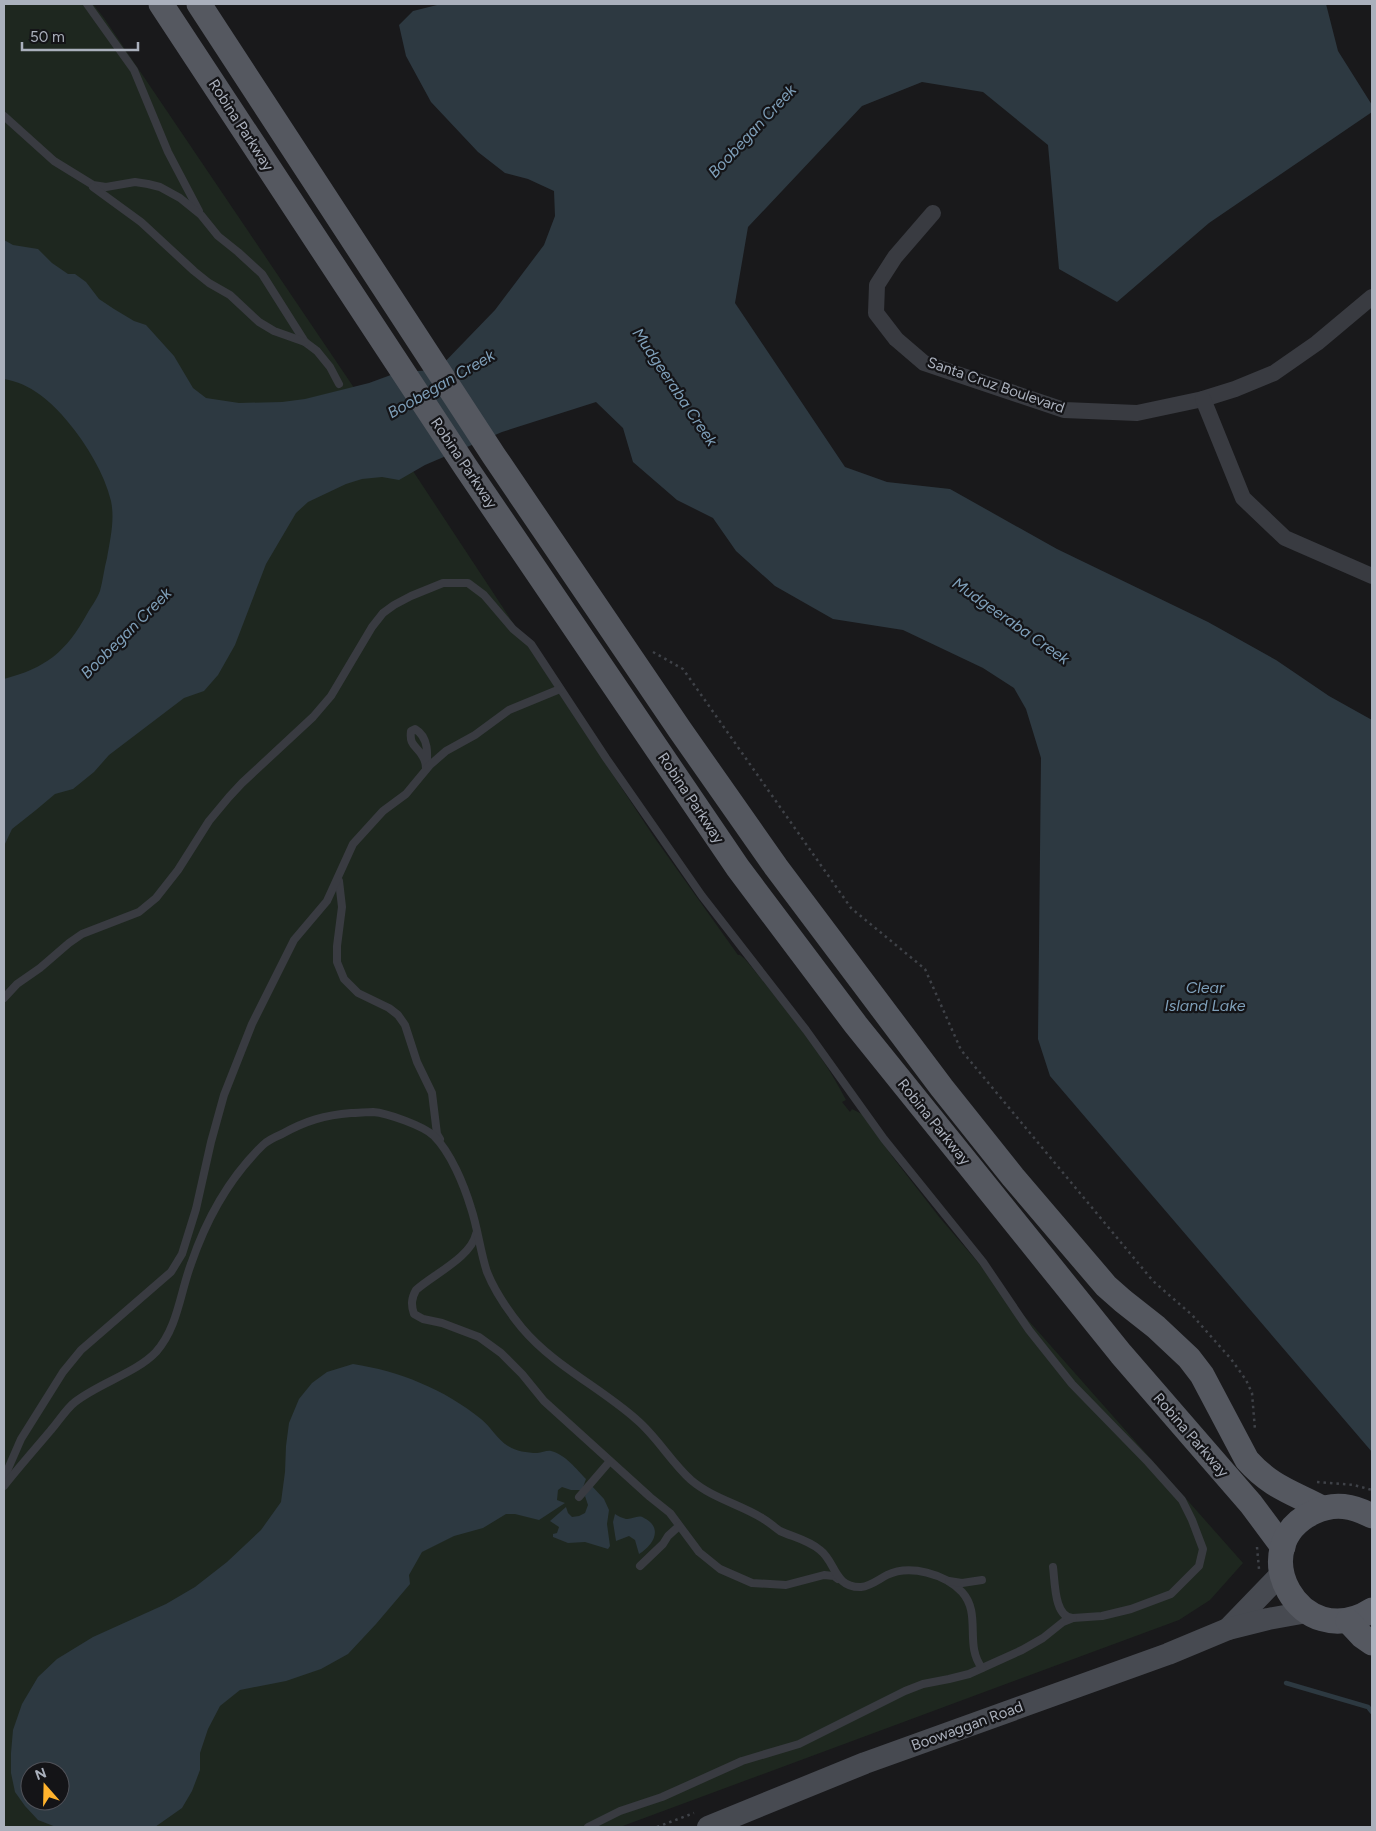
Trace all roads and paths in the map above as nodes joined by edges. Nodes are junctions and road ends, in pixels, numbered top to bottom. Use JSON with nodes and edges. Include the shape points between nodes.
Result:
{"nodes":[{"id":1,"x":87,"y":4,"type":"edge"},
{"id":2,"x":161,"y":4,"type":"edge"},
{"id":3,"x":199,"y":4,"type":"edge"},
{"id":4,"x":4,"y":116,"type":"edge"},
{"id":5,"x":78,"y":177,"type":"junction"},
{"id":6,"x":933,"y":213,"type":"dead end"},
{"id":7,"x":201,"y":215,"type":"junction"},
{"id":8,"x":1372,"y":297,"type":"edge"},
{"id":9,"x":305,"y":342,"type":"junction"},
{"id":10,"x":339,"y":384,"type":"dead end"},
{"id":11,"x":1203,"y":399,"type":"junction"},
{"id":12,"x":1372,"y":576,"type":"edge"},
{"id":13,"x":652,"y":652,"type":"dead end"},
{"id":14,"x":560,"y":689,"type":"junction"},
{"id":15,"x":340,"y":876,"type":"junction"},
{"id":16,"x":327,"y":901,"type":"junction"},
{"id":17,"x":341,"y":902,"type":"junction"},
{"id":18,"x":4,"y":998,"type":"edge"},
{"id":19,"x":434,"y":1117,"type":"junction"},
{"id":20,"x":418,"y":1128,"type":"junction"},
{"id":21,"x":446,"y":1152,"type":"junction"},
{"id":22,"x":477,"y":1232,"type":"junction"},
{"id":23,"x":467,"y":1251,"type":"junction"},
{"id":24,"x":485,"y":1263,"type":"junction"},
{"id":25,"x":1256,"y":1433,"type":"dead end"},
{"id":26,"x":610,"y":1461,"type":"junction"},
{"id":27,"x":4,"y":1478,"type":"edge"},
{"id":28,"x":1313,"y":1481,"type":"dead end"},
{"id":29,"x":4,"y":1486,"type":"edge"},
{"id":30,"x":1372,"y":1490,"type":"edge"},
{"id":31,"x":579,"y":1498,"type":"dead end"},
{"id":32,"x":1322,"y":1508,"type":"junction"},
{"id":33,"x":1372,"y":1516,"type":"edge"},
{"id":34,"x":679,"y":1526,"type":"junction"},
{"id":35,"x":1283,"y":1547,"type":"junction"},
{"id":36,"x":828,"y":1560,"type":"junction"},
{"id":37,"x":640,"y":1566,"type":"dead end"},
{"id":38,"x":1053,"y":1567,"type":"dead end"},
{"id":39,"x":1282,"y":1574,"type":"junction"},
{"id":40,"x":820,"y":1576,"type":"junction"},
{"id":41,"x":838,"y":1579,"type":"junction"},
{"id":42,"x":982,"y":1580,"type":"dead end"},
{"id":43,"x":947,"y":1581,"type":"junction"},
{"id":44,"x":1372,"y":1610,"type":"edge"},
{"id":45,"x":1307,"y":1612,"type":"junction"},
{"id":46,"x":1063,"y":1618,"type":"junction"},
{"id":47,"x":1348,"y":1621,"type":"junction"},
{"id":48,"x":1228,"y":1629,"type":"junction"},
{"id":49,"x":1372,"y":1643,"type":"edge"},
{"id":50,"x":974,"y":1656,"type":"junction"},
{"id":51,"x":982,"y":1668,"type":"junction"},
{"id":52,"x":964,"y":1675,"type":"junction"},
{"id":53,"x":588,"y":1827,"type":"edge"},
{"id":54,"x":708,"y":1827,"type":"edge"}],
"edges":[{"from":1,"to":7,"type":"lane","via":[[134,70],[168,152]]},
{"from":2,"to":35,"type":"main road","name":"Robina Parkway","via":[[465,466],[738,868],[856,1025],[1122,1354],[1248,1500]]},
{"from":3,"to":32,"type":"main road","name":"Robina Parkway","via":[[494,456],[776,867],[1013,1177],[1106,1286],[1189,1358],[1202,1375],[1243,1454],[1256,1471],[1284,1490]]},
{"from":4,"to":5,"type":"lane","via":[[43,152]]},
{"from":5,"to":7,"type":"lane","via":[[106,188],[135,182],[160,187]]},
{"from":5,"to":9,"type":"lane","via":[[141,222],[259,322]]},
{"from":6,"to":11,"type":"street","name":"Santa Cruz Boulevard","via":[[894,257],[877,285],[876,313],[896,338],[924,363],[1064,410],[1137,413]]},
{"from":7,"to":9,"type":"lane","via":[[218,236],[262,274]]},
{"from":8,"to":11,"type":"street","name":"Santa Cruz Boulevard","via":[[1317,343],[1274,373]]},
{"from":9,"to":10,"type":"lane","via":[[317,351]]},
{"from":11,"to":12,"type":"street","via":[[1243,498],[1285,538]]},
{"from":13,"to":25,"type":"path","via":[[683,669],[851,908],[925,969],[961,1050],[1128,1253],[1153,1281],[1192,1315],[1231,1359],[1252,1393]]},
{"from":14,"to":15,"type":"lane","via":[[509,710],[446,751],[353,844]]},
{"from":14,"to":18,"type":"lane","via":[[531,644],[513,629],[484,595],[468,583],[443,583],[394,605],[372,628],[331,696],[229,797],[156,898],[139,912],[82,934],[16,984]]},
{"from":14,"to":46,"type":"lane","via":[[702,896],[806,1030],[889,1146],[984,1262],[1029,1330],[1072,1384],[1182,1500],[1203,1549],[1199,1566],[1171,1594],[1102,1616]]},
{"from":15,"to":16,"type":"lane"},
{"from":15,"to":17,"type":"lane"},
{"from":16,"to":17,"type":"lane","via":[[334,896]]},
{"from":16,"to":27,"type":"lane","via":[[294,940],[252,1024],[224,1095],[182,1254],[171,1272],[81,1350],[63,1372],[21,1439]]},
{"from":17,"to":19,"type":"lane","via":[[337,962],[344,979],[358,993],[389,1008],[405,1025],[417,1062],[432,1093]]},
{"from":19,"to":20,"type":"lane","via":[[428,1128]]},
{"from":19,"to":21,"type":"lane","via":[[437,1134]]},
{"from":20,"to":21,"type":"lane","via":[[432,1134]]},
{"from":20,"to":29,"type":"lane","via":[[377,1112],[335,1114],[302,1122],[265,1143],[237,1176],[210,1218],[189,1268],[180,1307],[168,1336],[154,1354],[72,1404]]},
{"from":21,"to":22,"type":"lane","via":[[460,1180]]},
{"from":22,"to":23,"type":"lane"},
{"from":22,"to":24,"type":"lane"},
{"from":23,"to":24,"type":"lane","via":[[477,1250]]},
{"from":23,"to":26,"type":"lane","via":[[416,1290],[411,1305],[414,1314],[479,1337],[501,1353],[544,1401]]},
{"from":24,"to":36,"type":"lane","via":[[506,1307],[524,1330],[550,1355],[637,1420],[691,1479],[778,1530],[823,1551]]},
{"from":26,"to":31,"type":"lane"},
{"from":26,"to":34,"type":"lane","via":[[670,1513]]},
{"from":28,"to":30,"type":"path"},
{"from":32,"to":33,"type":"main road","via":[[1340,1505],[1358,1508]]},
{"from":32,"to":35,"type":"main road","via":[[1305,1516],[1291,1530]]},
{"from":34,"to":37,"type":"lane"},
{"from":34,"to":40,"type":"lane","via":[[699,1552],[720,1569],[752,1583],[786,1585]]},
{"from":35,"to":39,"type":"main road","via":[[1280,1560]]},
{"from":36,"to":40,"type":"lane","via":[[828,1567]]},
{"from":36,"to":41,"type":"lane"},
{"from":38,"to":46,"type":"lane","via":[[1055,1593]]},
{"from":39,"to":45,"type":"main road","via":[[1286,1589]]},
{"from":39,"to":48,"type":"main road","name":"Boowaggan Road"},
{"from":40,"to":41,"type":"lane"},
{"from":41,"to":43,"type":"lane","via":[[861,1587],[907,1570]]},
{"from":42,"to":43,"type":"lane"},
{"from":43,"to":50,"type":"lane","via":[[963,1593],[971,1606]]},
{"from":44,"to":47,"type":"main road"},
{"from":45,"to":47,"type":"main road","via":[[1326,1620]]},
{"from":45,"to":48,"type":"main road","name":"Boowaggan Road"},
{"from":46,"to":51,"type":"lane","via":[[1043,1638]]},
{"from":47,"to":49,"type":"main road"},
{"from":48,"to":54,"type":"main road","name":"Boowaggan Road","via":[[1168,1654],[865,1763]]},
{"from":50,"to":51,"type":"lane"},
{"from":50,"to":52,"type":"lane","via":[[971,1670]]},
{"from":51,"to":52,"type":"lane"},
{"from":52,"to":53,"type":"lane","via":[[905,1691],[799,1744],[742,1761]]}]}
